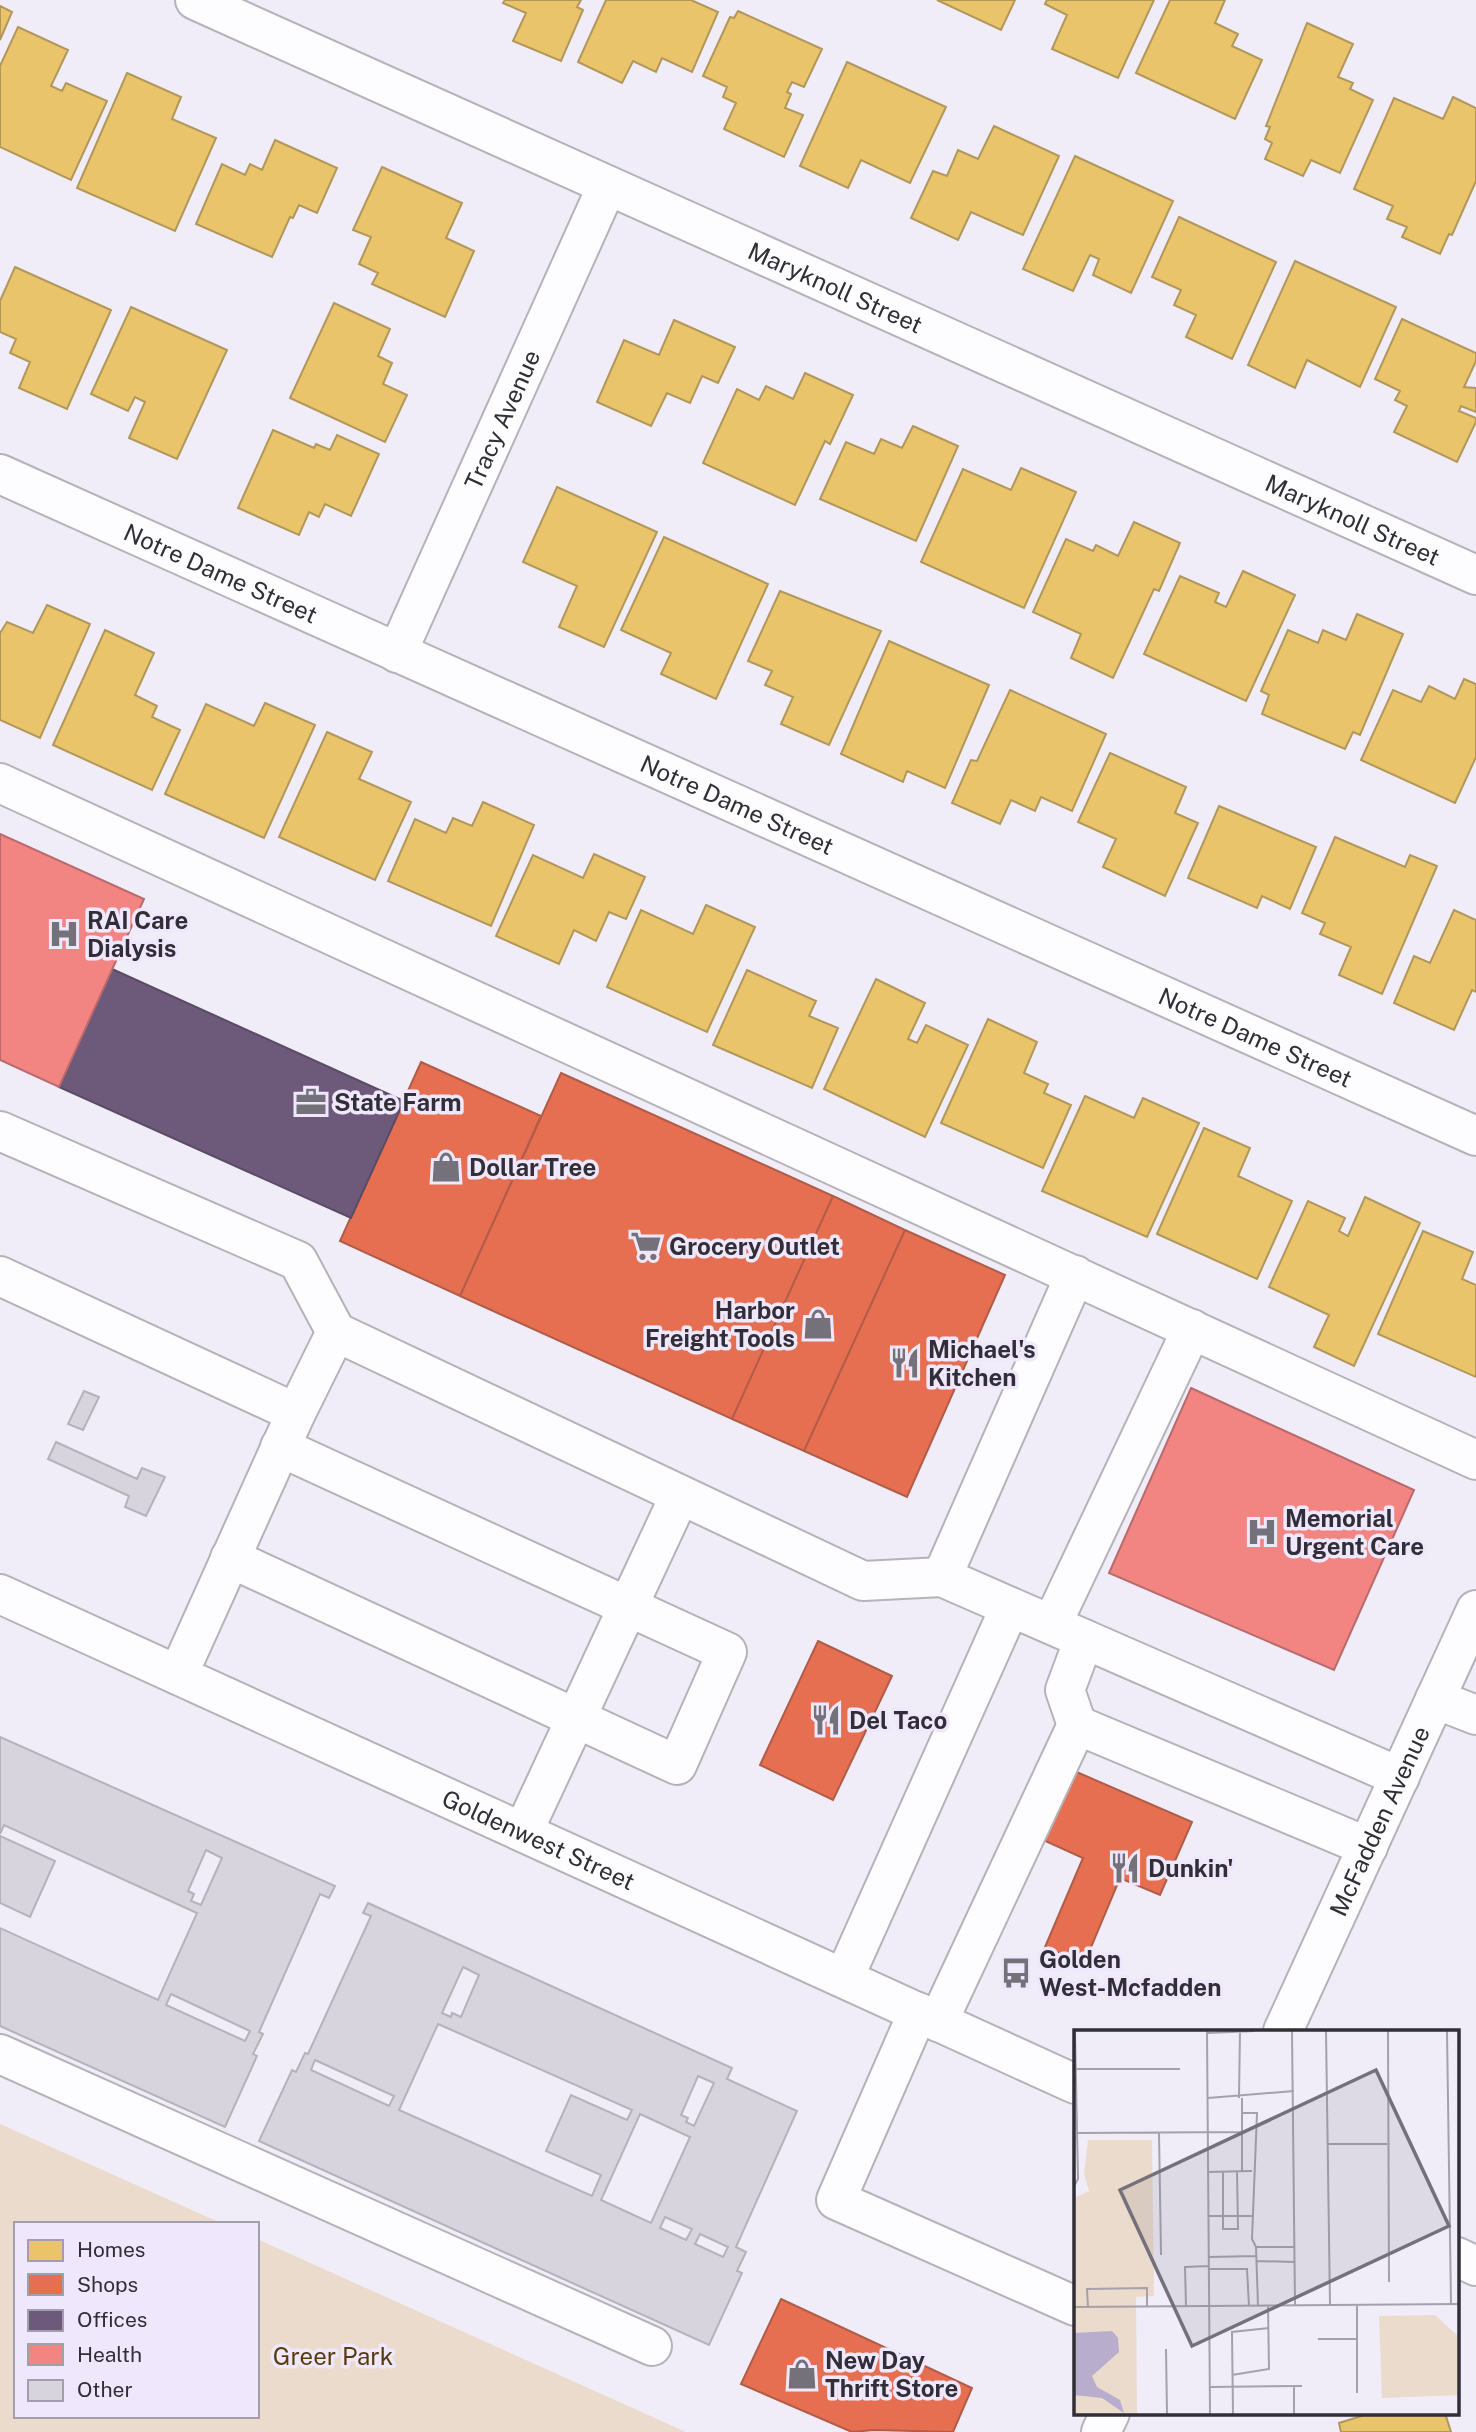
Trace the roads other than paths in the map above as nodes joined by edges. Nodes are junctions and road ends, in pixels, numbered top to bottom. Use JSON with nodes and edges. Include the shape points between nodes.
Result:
{"nodes":[{"id":1,"x":195,"y":0,"type":"edge"},
{"id":2,"x":607,"y":186,"type":"junction"},
{"id":3,"x":0,"y":474,"type":"edge"},
{"id":4,"x":1476,"y":575,"type":"edge"},
{"id":5,"x":397,"y":653,"type":"junction"},
{"id":6,"x":0,"y":783,"type":"edge"},
{"id":7,"x":0,"y":1131,"type":"edge"},
{"id":8,"x":1476,"y":1136,"type":"edge"},
{"id":9,"x":1075,"y":1275,"type":"junction"},
{"id":10,"x":0,"y":1276,"type":"edge"},
{"id":11,"x":1192,"y":1329,"type":"junction"},
{"id":12,"x":336,"y":1332,"type":"junction"},
{"id":13,"x":296,"y":1413,"type":"junction"},
{"id":14,"x":280,"y":1447,"type":"junction"},
{"id":15,"x":1476,"y":1460,"type":"edge"},
{"id":16,"x":680,"y":1495,"type":"junction"},
{"id":17,"x":230,"y":1558,"type":"junction"},
{"id":18,"x":942,"y":1577,"type":"junction"},
{"id":19,"x":0,"y":1594,"type":"edge"},
{"id":20,"x":628,"y":1605,"type":"junction"},
{"id":21,"x":1010,"y":1606,"type":"junction"},
{"id":22,"x":1476,"y":1610,"type":"edge"},
{"id":23,"x":1068,"y":1632,"type":"junction"},
{"id":24,"x":178,"y":1675,"type":"junction"},
{"id":25,"x":1435,"y":1699,"type":"junction"},
{"id":26,"x":1476,"y":1715,"type":"edge"},
{"id":27,"x":575,"y":1719,"type":"junction"},
{"id":28,"x":1077,"y":1725,"type":"junction"},
{"id":29,"x":1399,"y":1777,"type":"junction"},
{"id":30,"x":523,"y":1832,"type":"junction"},
{"id":31,"x":1368,"y":1847,"type":"junction"},
{"id":32,"x":844,"y":1978,"type":"junction"},
{"id":33,"x":928,"y":2017,"type":"junction"},
{"id":34,"x":1283,"y":2030,"type":"edge"},
{"id":35,"x":0,"y":2054,"type":"edge"},
{"id":36,"x":1074,"y":2084,"type":"edge"},
{"id":37,"x":1458,"y":2257,"type":"edge"},
{"id":38,"x":1476,"y":2266,"type":"edge"},
{"id":39,"x":1074,"y":2305,"type":"edge"},
{"id":40,"x":652,"y":2346,"type":"dead end"},
{"id":41,"x":1110,"y":2414,"type":"edge"},
{"id":42,"x":1101,"y":2432,"type":"edge"}],
"edges":[{"from":1,"to":2,"type":"street","name":"Maryknoll Street"},
{"from":2,"to":4,"type":"street","name":"Maryknoll Street"},
{"from":2,"to":5,"type":"street","name":"Tracy Avenue"},
{"from":3,"to":5,"type":"street","name":"Notre Dame Street"},
{"from":5,"to":8,"type":"street","name":"Notre Dame Street"},
{"from":6,"to":9,"type":"street"},
{"from":7,"to":12,"type":"street","via":[[298,1261]]},
{"from":9,"to":11,"type":"street"},
{"from":9,"to":18,"type":"street"},
{"from":10,"to":13,"type":"street"},
{"from":11,"to":15,"type":"street"},
{"from":11,"to":23,"type":"street"},
{"from":12,"to":13,"type":"street"},
{"from":12,"to":16,"type":"street"},
{"from":13,"to":14,"type":"street"},
{"from":14,"to":17,"type":"street"},
{"from":14,"to":20,"type":"street"},
{"from":16,"to":18,"type":"street","via":[[863,1581]]},
{"from":16,"to":20,"type":"street"},
{"from":17,"to":24,"type":"street"},
{"from":17,"to":27,"type":"street"},
{"from":18,"to":21,"type":"street"},
{"from":19,"to":24,"type":"street","name":"Goldenwest Street"},
{"from":20,"to":27,"type":"street"},
{"from":20,"to":27,"type":"street","via":[[727,1653],[677,1765]]},
{"from":21,"to":23,"type":"street"},
{"from":21,"to":32,"type":"street"},
{"from":22,"to":25,"type":"street","name":"McFadden Avenue"},
{"from":23,"to":28,"type":"street","via":[[1065,1690]]},
{"from":23,"to":29,"type":"street"},
{"from":24,"to":30,"type":"street","name":"Goldenwest Street"},
{"from":25,"to":26,"type":"street"},
{"from":25,"to":29,"type":"street","name":"McFadden Avenue"},
{"from":27,"to":30,"type":"street"},
{"from":28,"to":31,"type":"street"},
{"from":28,"to":33,"type":"street"},
{"from":29,"to":31,"type":"street","name":"McFadden Avenue"},
{"from":30,"to":32,"type":"street","name":"Goldenwest Street"},
{"from":31,"to":34,"type":"street","name":"McFadden Avenue"},
{"from":32,"to":33,"type":"street","name":"Goldenwest Street"},
{"from":33,"to":36,"type":"street","name":"Goldenwest Street"},
{"from":33,"to":39,"type":"street","via":[[836,2200]]},
{"from":35,"to":40,"type":"street"},
{"from":37,"to":38,"type":"street"},
{"from":41,"to":42,"type":"street"}]}
